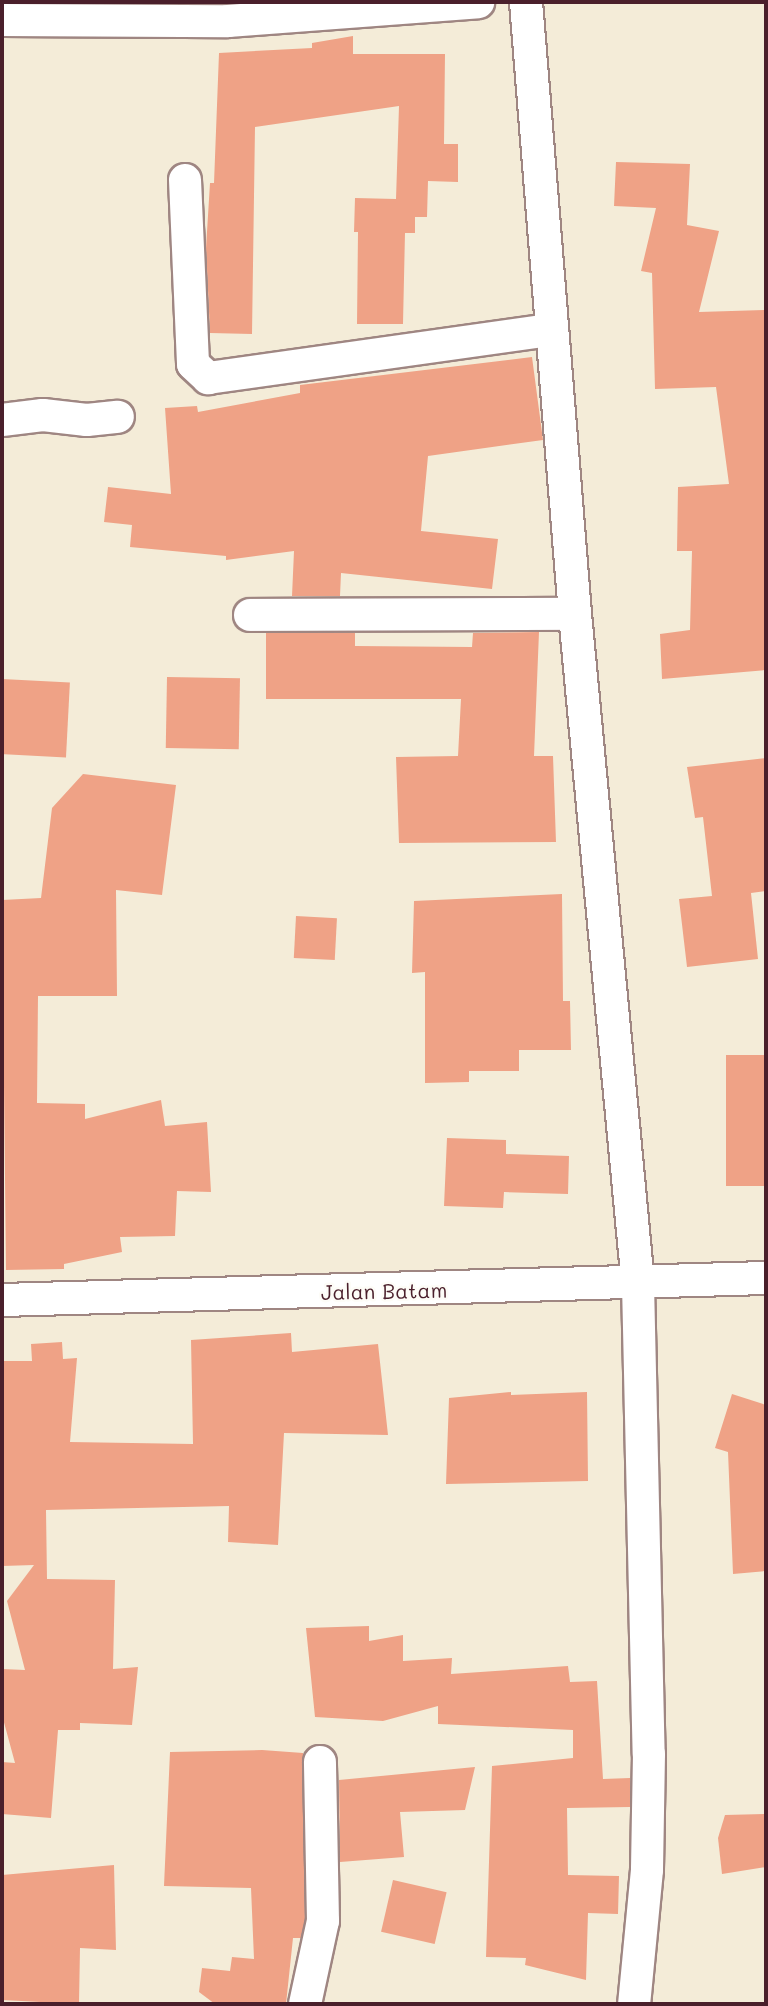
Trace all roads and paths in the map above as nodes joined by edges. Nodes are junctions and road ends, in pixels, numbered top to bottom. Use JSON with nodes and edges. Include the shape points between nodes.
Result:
{"nodes":[{"id":1,"x":476,"y":2,"type":"edge"},
{"id":2,"x":526,"y":2,"type":"edge"},
{"id":3,"x":228,"y":12,"type":"edge"},
{"id":4,"x":2,"y":20,"type":"edge"},
{"id":5,"x":185,"y":180,"type":"dead end"},
{"id":6,"x":551,"y":330,"type":"junction"},
{"id":7,"x":118,"y":417,"type":"dead end"},
{"id":8,"x":2,"y":420,"type":"edge"},
{"id":9,"x":575,"y":614,"type":"junction"},
{"id":10,"x":250,"y":615,"type":"dead end"},
{"id":11,"x":766,"y":1278,"type":"edge"},
{"id":12,"x":638,"y":1284,"type":"junction"},
{"id":13,"x":2,"y":1300,"type":"edge"},
{"id":14,"x":320,"y":1762,"type":"dead end"},
{"id":15,"x":305,"y":2004,"type":"edge"},
{"id":16,"x":634,"y":2004,"type":"edge"}],
"edges":[{"from":1,"to":3,"type":"street"},
{"from":2,"to":6,"type":"street"},
{"from":3,"to":4,"type":"street"},
{"from":5,"to":6,"type":"street","via":[[193,363],[208,378]]},
{"from":6,"to":9,"type":"street"},
{"from":7,"to":8,"type":"street","via":[[87,420],[43,415]]},
{"from":9,"to":10,"type":"street"},
{"from":9,"to":12,"type":"street"},
{"from":11,"to":12,"type":"street","name":"Jalan Batam"},
{"from":12,"to":13,"type":"street","name":"Jalan Batam"},
{"from":12,"to":16,"type":"street","via":[[649,1754],[647,1870]]},
{"from":14,"to":15,"type":"street","via":[[323,1921]]}]}
